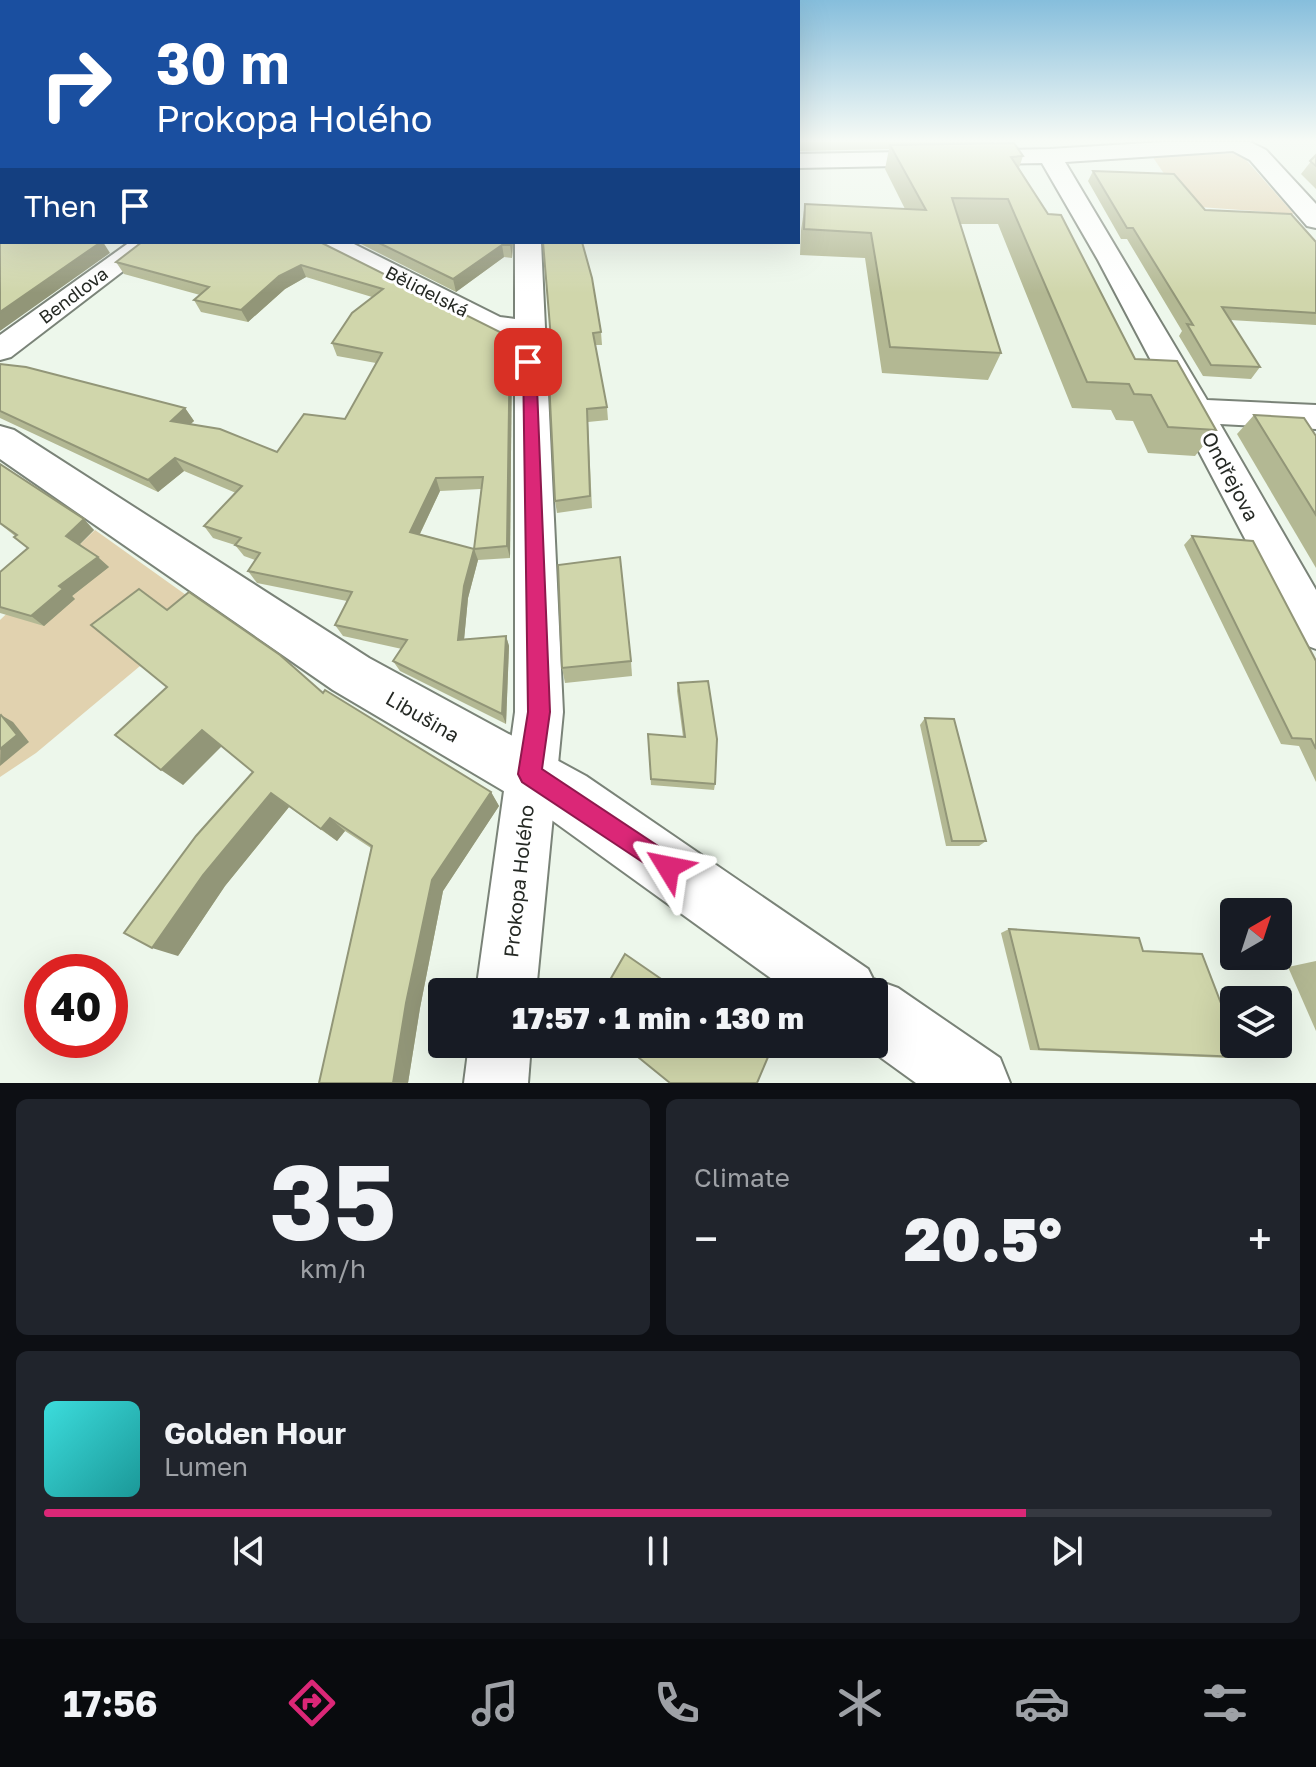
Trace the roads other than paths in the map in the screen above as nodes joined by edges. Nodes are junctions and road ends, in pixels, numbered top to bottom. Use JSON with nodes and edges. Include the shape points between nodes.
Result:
{"nodes":[{"id":1,"x":1071,"y":193,"type":"edge"},
{"id":2,"x":1291,"y":193,"type":"edge"},
{"id":3,"x":1316,"y":220,"type":"edge"},
{"id":4,"x":145,"y":244,"type":"edge"},
{"id":5,"x":333,"y":244,"type":"edge"},
{"id":6,"x":528,"y":244,"type":"edge"},
{"id":7,"x":527,"y":330,"type":"junction"},
{"id":8,"x":0,"y":350,"type":"edge"},
{"id":9,"x":1196,"y":411,"type":"junction"},
{"id":10,"x":1316,"y":417,"type":"edge"},
{"id":11,"x":0,"y":440,"type":"edge"},
{"id":12,"x":1316,"y":630,"type":"edge"},
{"id":13,"x":530,"y":774,"type":"junction"},
{"id":14,"x":508,"y":978,"type":"edge"},
{"id":15,"x":825,"y":978,"type":"edge"},
{"id":16,"x":888,"y":1022,"type":"edge"},
{"id":17,"x":499,"y":1058,"type":"edge"},
{"id":18,"x":496,"y":1083,"type":"edge"},
{"id":19,"x":975,"y":1083,"type":"edge"}],
"edges":[{"from":1,"to":9,"type":"street","name":"Ondřejova"},
{"from":2,"to":3,"type":"street"},
{"from":4,"to":8,"type":"street","name":"Bendlova"},
{"from":5,"to":7,"type":"street","name":"Bělidelská","via":[[492,325]]},
{"from":6,"to":7,"type":"street","name":"Prokopa Holého"},
{"from":7,"to":13,"type":"street","name":"Prokopa Holého","via":[[539,712]]},
{"from":9,"to":10,"type":"street"},
{"from":9,"to":12,"type":"street","name":"Ondřejova"},
{"from":11,"to":13,"type":"street","name":"Libušina","via":[[351,674]]},
{"from":13,"to":14,"type":"street","name":"Prokopa Holého"},
{"from":13,"to":15,"type":"street","name":"Libušina"},
{"from":16,"to":19,"type":"street"},
{"from":17,"to":18,"type":"street"}]}
